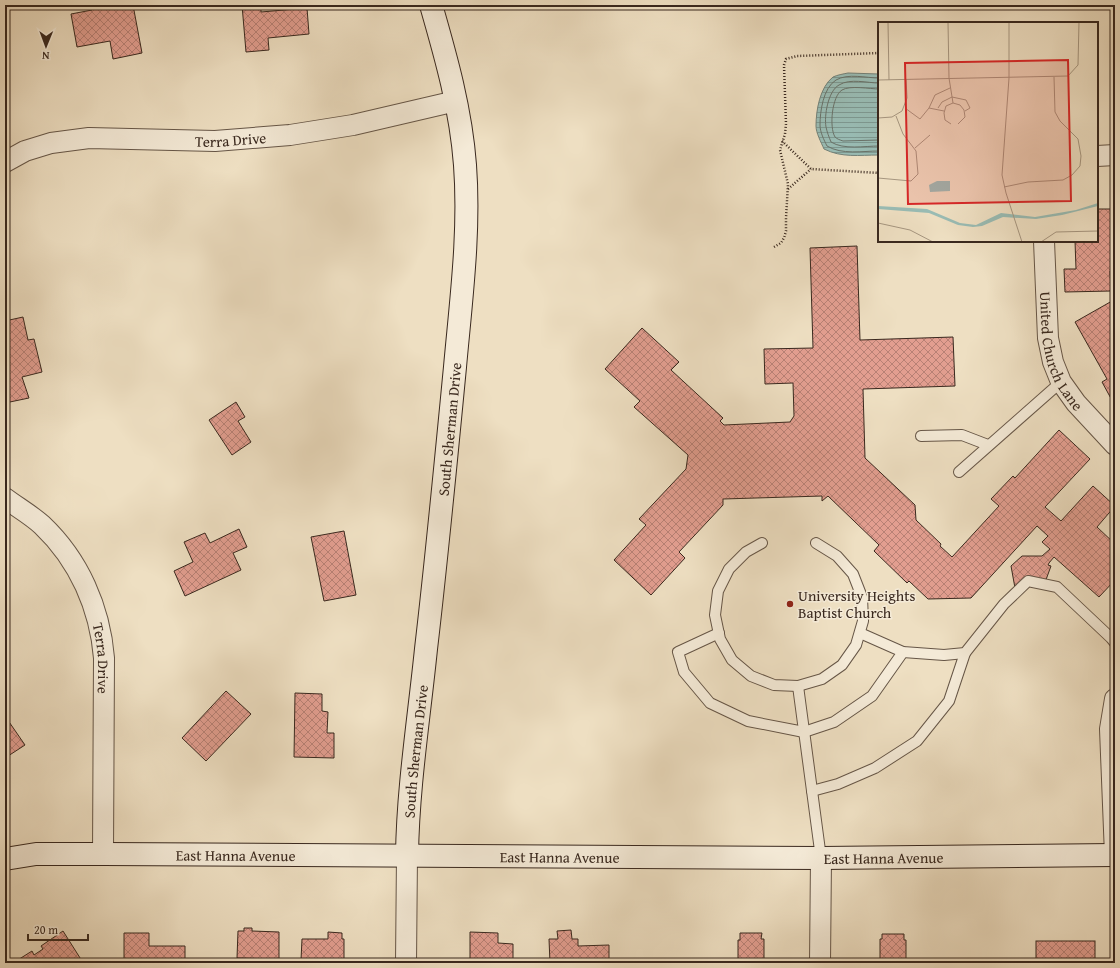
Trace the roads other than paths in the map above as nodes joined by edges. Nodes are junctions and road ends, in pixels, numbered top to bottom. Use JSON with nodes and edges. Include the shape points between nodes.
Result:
{"nodes":[{"id":1,"x":431,"y":5,"type":"edge"},
{"id":2,"x":456,"y":101,"type":"junction"},
{"id":3,"x":1115,"y":155,"type":"edge"},
{"id":4,"x":1098,"y":156,"type":"edge"},
{"id":5,"x":5,"y":162,"type":"edge"},
{"id":6,"x":1044,"y":242,"type":"edge"},
{"id":7,"x":1061,"y":382,"type":"junction"},
{"id":8,"x":921,"y":436,"type":"dead end"},
{"id":9,"x":988,"y":445,"type":"junction"},
{"id":10,"x":1115,"y":445,"type":"edge"},
{"id":11,"x":959,"y":472,"type":"dead end"},
{"id":12,"x":5,"y":498,"type":"edge"},
{"id":13,"x":762,"y":543,"type":"dead end"},
{"id":14,"x":816,"y":543,"type":"dead end"},
{"id":15,"x":719,"y":633,"type":"junction"},
{"id":16,"x":860,"y":633,"type":"junction"},
{"id":17,"x":1115,"y":644,"type":"edge"},
{"id":18,"x":903,"y":652,"type":"junction"},
{"id":19,"x":965,"y":652,"type":"junction"},
{"id":20,"x":798,"y":686,"type":"junction"},
{"id":21,"x":1115,"y":699,"type":"edge"},
{"id":22,"x":804,"y":732,"type":"junction"},
{"id":23,"x":812,"y":791,"type":"junction"},
{"id":24,"x":103,"y":854,"type":"junction"},
{"id":25,"x":407,"y":855,"type":"junction"},
{"id":26,"x":1115,"y":855,"type":"edge"},
{"id":27,"x":821,"y":858,"type":"junction"},
{"id":28,"x":5,"y":859,"type":"edge"},
{"id":29,"x":406,"y":963,"type":"edge"},
{"id":30,"x":820,"y":963,"type":"edge"}],
"edges":[{"from":1,"to":2,"type":"main road","name":"South Sherman Drive"},
{"from":2,"to":5,"type":"street","name":"Terra Drive","via":[[353,125],[282,135],[215,141],[88,138],[51,143],[25,151]]},
{"from":2,"to":25,"type":"main road","name":"South Sherman Drive","via":[[467,189],[465,266],[438,542],[408,807]]},
{"from":3,"to":4,"type":"street"},
{"from":6,"to":7,"type":"street","name":"United Church Lane","via":[[1048,338],[1053,362]]},
{"from":7,"to":9,"type":"lane"},
{"from":7,"to":10,"type":"street","name":"United Church Lane","via":[[1076,403]]},
{"from":8,"to":9,"type":"lane","via":[[962,435]]},
{"from":9,"to":11,"type":"lane"},
{"from":12,"to":24,"type":"street","name":"Terra Drive","via":[[42,525],[67,553],[86,585],[96,613],[104,658]]},
{"from":13,"to":15,"type":"lane","via":[[746,552],[729,569],[718,591],[715,615]]},
{"from":14,"to":16,"type":"lane","via":[[837,556],[853,574],[862,597],[863,621]]},
{"from":15,"to":20,"type":"lane","via":[[732,660],[751,676],[774,685]]},
{"from":15,"to":22,"type":"lane","via":[[678,652],[684,672],[710,703],[748,721]]},
{"from":16,"to":18,"type":"lane"},
{"from":16,"to":20,"type":"lane","via":[[856,645],[842,665],[822,679]]},
{"from":17,"to":19,"type":"lane","via":[[1057,587],[1028,581],[1004,604]]},
{"from":18,"to":19,"type":"lane"},
{"from":18,"to":22,"type":"lane","via":[[872,696],[834,722]]},
{"from":19,"to":23,"type":"lane","via":[[949,701],[916,741],[875,768],[838,784]]},
{"from":20,"to":22,"type":"lane"},
{"from":21,"to":26,"type":"street","via":[[1110,728]]},
{"from":22,"to":23,"type":"lane"},
{"from":23,"to":27,"type":"lane"},
{"from":24,"to":25,"type":"main road","name":"East Hanna Avenue"},
{"from":24,"to":28,"type":"main road","name":"East Hanna Avenue","via":[[36,854]]},
{"from":25,"to":27,"type":"main road","name":"East Hanna Avenue"},
{"from":25,"to":29,"type":"street"},
{"from":26,"to":27,"type":"main road","name":"East Hanna Avenue"},
{"from":27,"to":30,"type":"street"}]}
